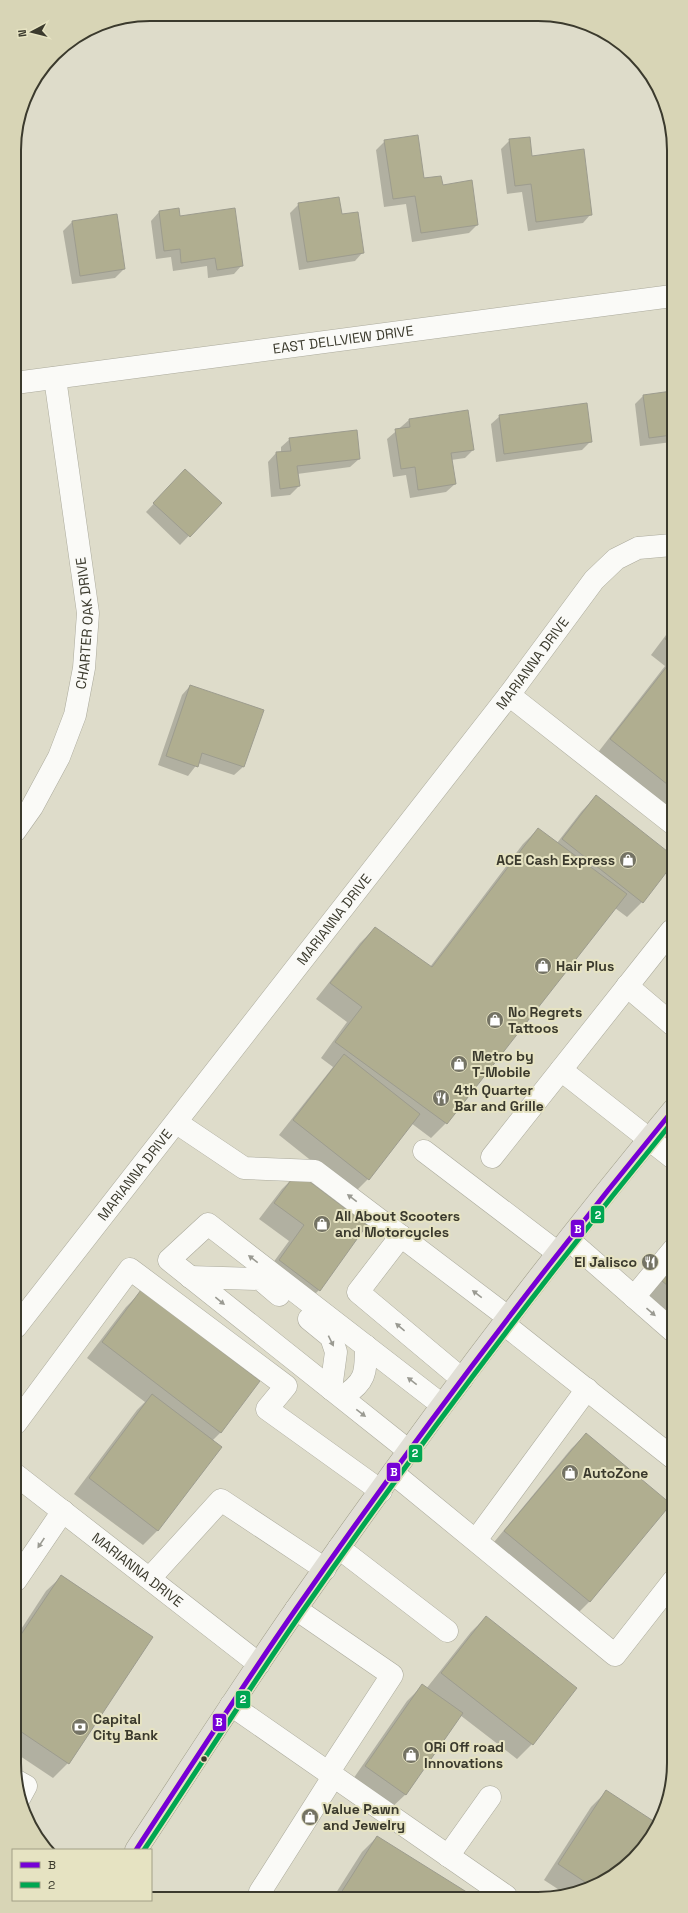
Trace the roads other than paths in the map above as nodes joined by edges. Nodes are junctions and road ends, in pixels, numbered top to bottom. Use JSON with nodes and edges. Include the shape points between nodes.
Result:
{"nodes":[{"id":1,"x":667,"y":297,"type":"edge"},
{"id":2,"x":55,"y":378,"type":"junction"},
{"id":3,"x":21,"y":382,"type":"edge"},
{"id":4,"x":667,"y":545,"type":"edge"},
{"id":5,"x":509,"y":695,"type":"junction"},
{"id":6,"x":667,"y":818,"type":"edge"},
{"id":7,"x":21,"y":823,"type":"edge"},
{"id":8,"x":667,"y":936,"type":"edge"},
{"id":9,"x":627,"y":986,"type":"junction"},
{"id":10,"x":667,"y":1020,"type":"edge"},
{"id":11,"x":561,"y":1070,"type":"junction"},
{"id":12,"x":667,"y":1120,"type":"edge"},
{"id":13,"x":176,"y":1123,"type":"junction"},
{"id":14,"x":659,"y":1133,"type":"edge"},
{"id":15,"x":667,"y":1147,"type":"edge"},
{"id":16,"x":424,"y":1152,"type":"dead end"},
{"id":17,"x":492,"y":1157,"type":"dead end"},
{"id":18,"x":401,"y":1236,"type":"junction"},
{"id":19,"x":563,"y":1247,"type":"junction"},
{"id":20,"x":667,"y":1257,"type":"edge"},
{"id":21,"x":190,"y":1277,"type":"junction"},
{"id":22,"x":634,"y":1297,"type":"junction"},
{"id":23,"x":21,"y":1321,"type":"edge"},
{"id":24,"x":506,"y":1321,"type":"junction"},
{"id":25,"x":667,"y":1326,"type":"edge"},
{"id":26,"x":366,"y":1346,"type":"junction"},
{"id":27,"x":462,"y":1379,"type":"junction"},
{"id":28,"x":587,"y":1389,"type":"junction"},
{"id":29,"x":336,"y":1393,"type":"junction"},
{"id":30,"x":442,"y":1405,"type":"junction"},
{"id":31,"x":21,"y":1416,"type":"edge"},
{"id":32,"x":409,"y":1451,"type":"junction"},
{"id":33,"x":667,"y":1453,"type":"edge"},
{"id":34,"x":21,"y":1479,"type":"edge"},
{"id":35,"x":387,"y":1482,"type":"junction"},
{"id":36,"x":63,"y":1511,"type":"junction"},
{"id":37,"x":476,"y":1540,"type":"junction"},
{"id":38,"x":339,"y":1548,"type":"junction"},
{"id":39,"x":324,"y":1569,"type":"junction"},
{"id":40,"x":21,"y":1573,"type":"edge"},
{"id":41,"x":150,"y":1578,"type":"junction"},
{"id":42,"x":667,"y":1589,"type":"edge"},
{"id":43,"x":296,"y":1609,"type":"junction"},
{"id":44,"x":447,"y":1631,"type":"dead end"},
{"id":45,"x":258,"y":1664,"type":"junction"},
{"id":46,"x":231,"y":1705,"type":"junction"},
{"id":47,"x":330,"y":1775,"type":"junction"},
{"id":48,"x":490,"y":1797,"type":"dead end"},
{"id":49,"x":137,"y":1849,"type":"edge"},
{"id":50,"x":448,"y":1856,"type":"junction"},
{"id":51,"x":260,"y":1892,"type":"dead end"},
{"id":52,"x":500,"y":1892,"type":"edge"}],
"edges":[{"from":1,"to":2,"type":"street","name":"EAST DELLVIEW DRIVE"},
{"from":2,"to":3,"type":"street","name":"EAST DELLVIEW DRIVE"},
{"from":2,"to":7,"type":"street","name":"CHARTER OAK DRIVE","via":[[88,613],[84,668],[75,715],[59,758]]},
{"from":4,"to":5,"type":"street","name":"MARIANNA DRIVE","via":[[638,548],[616,559],[594,580]]},
{"from":5,"to":6,"type":"street"},
{"from":5,"to":13,"type":"street","name":"MARIANNA DRIVE"},
{"from":8,"to":9,"type":"street"},
{"from":9,"to":10,"type":"street"},
{"from":9,"to":11,"type":"street"},
{"from":11,"to":14,"type":"street"},
{"from":11,"to":17,"type":"street"},
{"from":12,"to":14,"type":"main road"},
{"from":18,"to":13,"type":"street","one_way":true,"via":[[315,1171],[244,1168]]},
{"from":13,"to":23,"type":"street","name":"MARIANNA DRIVE"},
{"from":14,"to":15,"type":"street"},
{"from":14,"to":19,"type":"main road"},
{"from":16,"to":19,"type":"street"},
{"from":24,"to":18,"type":"street","one_way":true},
{"from":27,"to":18,"type":"street","one_way":true,"via":[[358,1292]]},
{"from":19,"to":22,"type":"street"},
{"from":19,"to":24,"type":"main road"},
{"from":20,"to":22,"type":"street"},
{"from":26,"to":21,"type":"street","one_way":true,"via":[[208,1224],[169,1260]]},
{"from":21,"to":29,"type":"street","one_way":true},
{"from":21,"to":29,"type":"street","one_way":true,"via":[[260,1279],[331,1337],[336,1352]]},
{"from":22,"to":25,"type":"street","one_way":true},
{"from":24,"to":27,"type":"main road"},
{"from":24,"to":28,"type":"street"},
{"from":26,"to":29,"type":"street","via":[[366,1370],[362,1382]]},
{"from":30,"to":26,"type":"street","one_way":true},
{"from":27,"to":30,"type":"main road"},
{"from":28,"to":33,"type":"street"},
{"from":28,"to":37,"type":"street"},
{"from":29,"to":32,"type":"street","one_way":true},
{"from":30,"to":32,"type":"main road"},
{"from":31,"to":35,"type":"street","via":[[130,1269],[286,1386],[267,1408]]},
{"from":32,"to":35,"type":"main road"},
{"from":34,"to":36,"type":"street","name":"MARIANNA DRIVE"},
{"from":35,"to":37,"type":"street"},
{"from":35,"to":38,"type":"main road"},
{"from":36,"to":40,"type":"street","one_way":true},
{"from":36,"to":41,"type":"street","name":"MARIANNA DRIVE"},
{"from":37,"to":42,"type":"street","via":[[615,1654]]},
{"from":38,"to":39,"type":"main road"},
{"from":38,"to":44,"type":"street"},
{"from":39,"to":41,"type":"street","via":[[221,1500]]},
{"from":39,"to":43,"type":"main road"},
{"from":41,"to":45,"type":"street","name":"MARIANNA DRIVE"},
{"from":43,"to":45,"type":"main road"},
{"from":43,"to":47,"type":"street","via":[[392,1675]]},
{"from":45,"to":46,"type":"main road"},
{"from":46,"to":47,"type":"street"},
{"from":46,"to":49,"type":"main road"},
{"from":47,"to":50,"type":"street"},
{"from":47,"to":51,"type":"street"},
{"from":48,"to":50,"type":"street"},
{"from":50,"to":52,"type":"street"}]}
